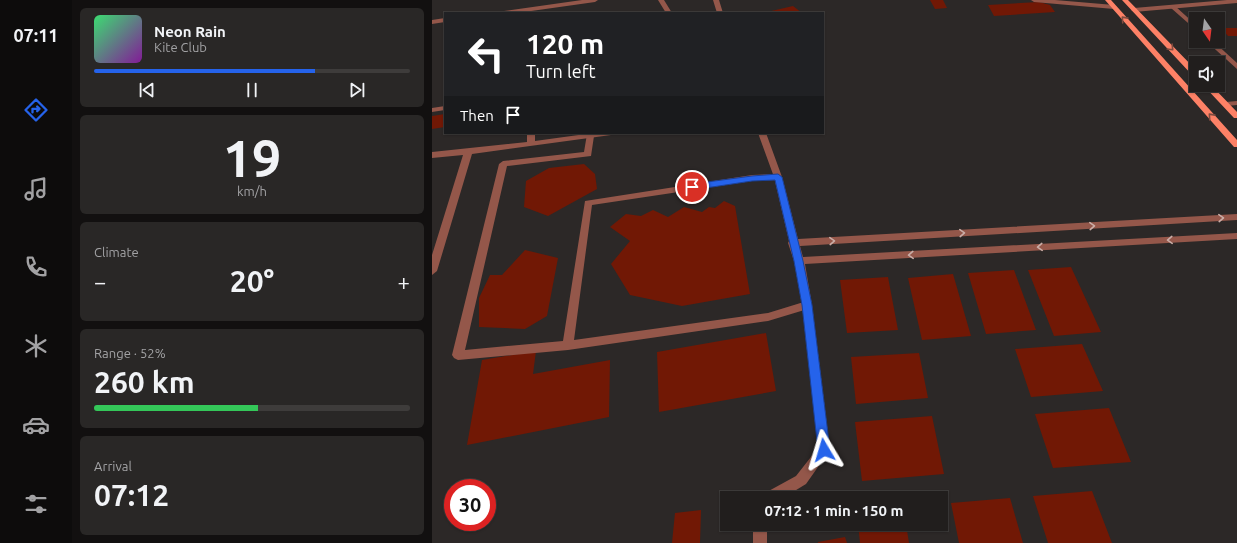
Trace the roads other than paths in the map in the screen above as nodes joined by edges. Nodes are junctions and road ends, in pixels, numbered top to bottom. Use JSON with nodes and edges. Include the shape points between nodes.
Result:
{"nodes":[{"id":1,"x":595,"y":0,"type":"edge"},
{"id":2,"x":661,"y":0,"type":"edge"},
{"id":3,"x":716,"y":0,"type":"edge"},
{"id":4,"x":1034,"y":0,"type":"edge"},
{"id":5,"x":1108,"y":0,"type":"edge"},
{"id":6,"x":1180,"y":0,"type":"edge"},
{"id":7,"x":1237,"y":1,"type":"edge"},
{"id":8,"x":1129,"y":5,"type":"edge"},
{"id":9,"x":1114,"y":7,"type":"junction"},
{"id":10,"x":1173,"y":7,"type":"junction"},
{"id":11,"x":526,"y":12,"type":"edge"},
{"id":12,"x":668,"y":12,"type":"edge"},
{"id":13,"x":720,"y":12,"type":"edge"},
{"id":14,"x":444,"y":20,"type":"edge"},
{"id":15,"x":432,"y":22,"type":"edge"},
{"id":16,"x":1189,"y":22,"type":"edge"},
{"id":17,"x":1217,"y":48,"type":"edge"},
{"id":18,"x":1189,"y":67,"type":"edge"},
{"id":19,"x":1237,"y":67,"type":"edge"},
{"id":20,"x":1214,"y":92,"type":"edge"},
{"id":21,"x":1237,"y":103,"type":"edge"},
{"id":22,"x":1226,"y":104,"type":"junction"},
{"id":23,"x":444,"y":108,"type":"edge"},
{"id":24,"x":432,"y":110,"type":"edge"},
{"id":25,"x":1237,"y":116,"type":"edge"},
{"id":26,"x":531,"y":134,"type":"edge"},
{"id":27,"x":604,"y":134,"type":"edge"},
{"id":28,"x":762,"y":134,"type":"edge"},
{"id":29,"x":590,"y":136,"type":"junction"},
{"id":30,"x":531,"y":144,"type":"junction"},
{"id":31,"x":1237,"y":145,"type":"edge"},
{"id":32,"x":468,"y":152,"type":"junction"},
{"id":33,"x":432,"y":155,"type":"edge"},
{"id":34,"x":778,"y":177,"type":"junction"},
{"id":35,"x":1237,"y":217,"type":"edge"},
{"id":36,"x":1237,"y":236,"type":"edge"},
{"id":37,"x":793,"y":243,"type":"junction"},
{"id":38,"x":799,"y":261,"type":"junction"},
{"id":39,"x":432,"y":272,"type":"edge"},
{"id":40,"x":807,"y":305,"type":"junction"},
{"id":41,"x":568,"y":345,"type":"junction"},
{"id":42,"x":782,"y":491,"type":"edge"},
{"id":43,"x":760,"y":531,"type":"edge"},
{"id":44,"x":760,"y":543,"type":"edge"}],
"edges":[{"from":1,"to":11,"type":"street"},
{"from":2,"to":12,"type":"street"},
{"from":3,"to":13,"type":"street"},
{"from":4,"to":9,"type":"street"},
{"from":5,"to":9,"type":"main road"},
{"from":6,"to":8,"type":"street"},
{"from":7,"to":10,"type":"street"},
{"from":8,"to":10,"type":"street"},
{"from":8,"to":18,"type":"main road","one_way":true},
{"from":31,"to":9,"type":"main road","one_way":true},
{"from":10,"to":16,"type":"street"},
{"from":14,"to":15,"type":"street"},
{"from":17,"to":19,"type":"street"},
{"from":20,"to":22,"type":"main road"},
{"from":21,"to":22,"type":"street"},
{"from":22,"to":25,"type":"main road"},
{"from":23,"to":24,"type":"street"},
{"from":26,"to":30,"type":"street"},
{"from":27,"to":29,"type":"street"},
{"from":28,"to":34,"type":"street"},
{"from":29,"to":30,"type":"street"},
{"from":29,"to":41,"type":"street","via":[[588,154],[503,164],[458,355]]},
{"from":30,"to":32,"type":"street"},
{"from":32,"to":33,"type":"street"},
{"from":32,"to":39,"type":"street"},
{"from":34,"to":37,"type":"street"},
{"from":34,"to":41,"type":"street","via":[[752,178],[588,203]]},
{"from":37,"to":35,"type":"street","one_way":true},
{"from":36,"to":38,"type":"street","one_way":true},
{"from":37,"to":38,"type":"street"},
{"from":38,"to":40,"type":"street"},
{"from":40,"to":41,"type":"street","via":[[768,317]]},
{"from":40,"to":42,"type":"street","via":[[824,450],[801,480]]},
{"from":43,"to":44,"type":"street"}]}
